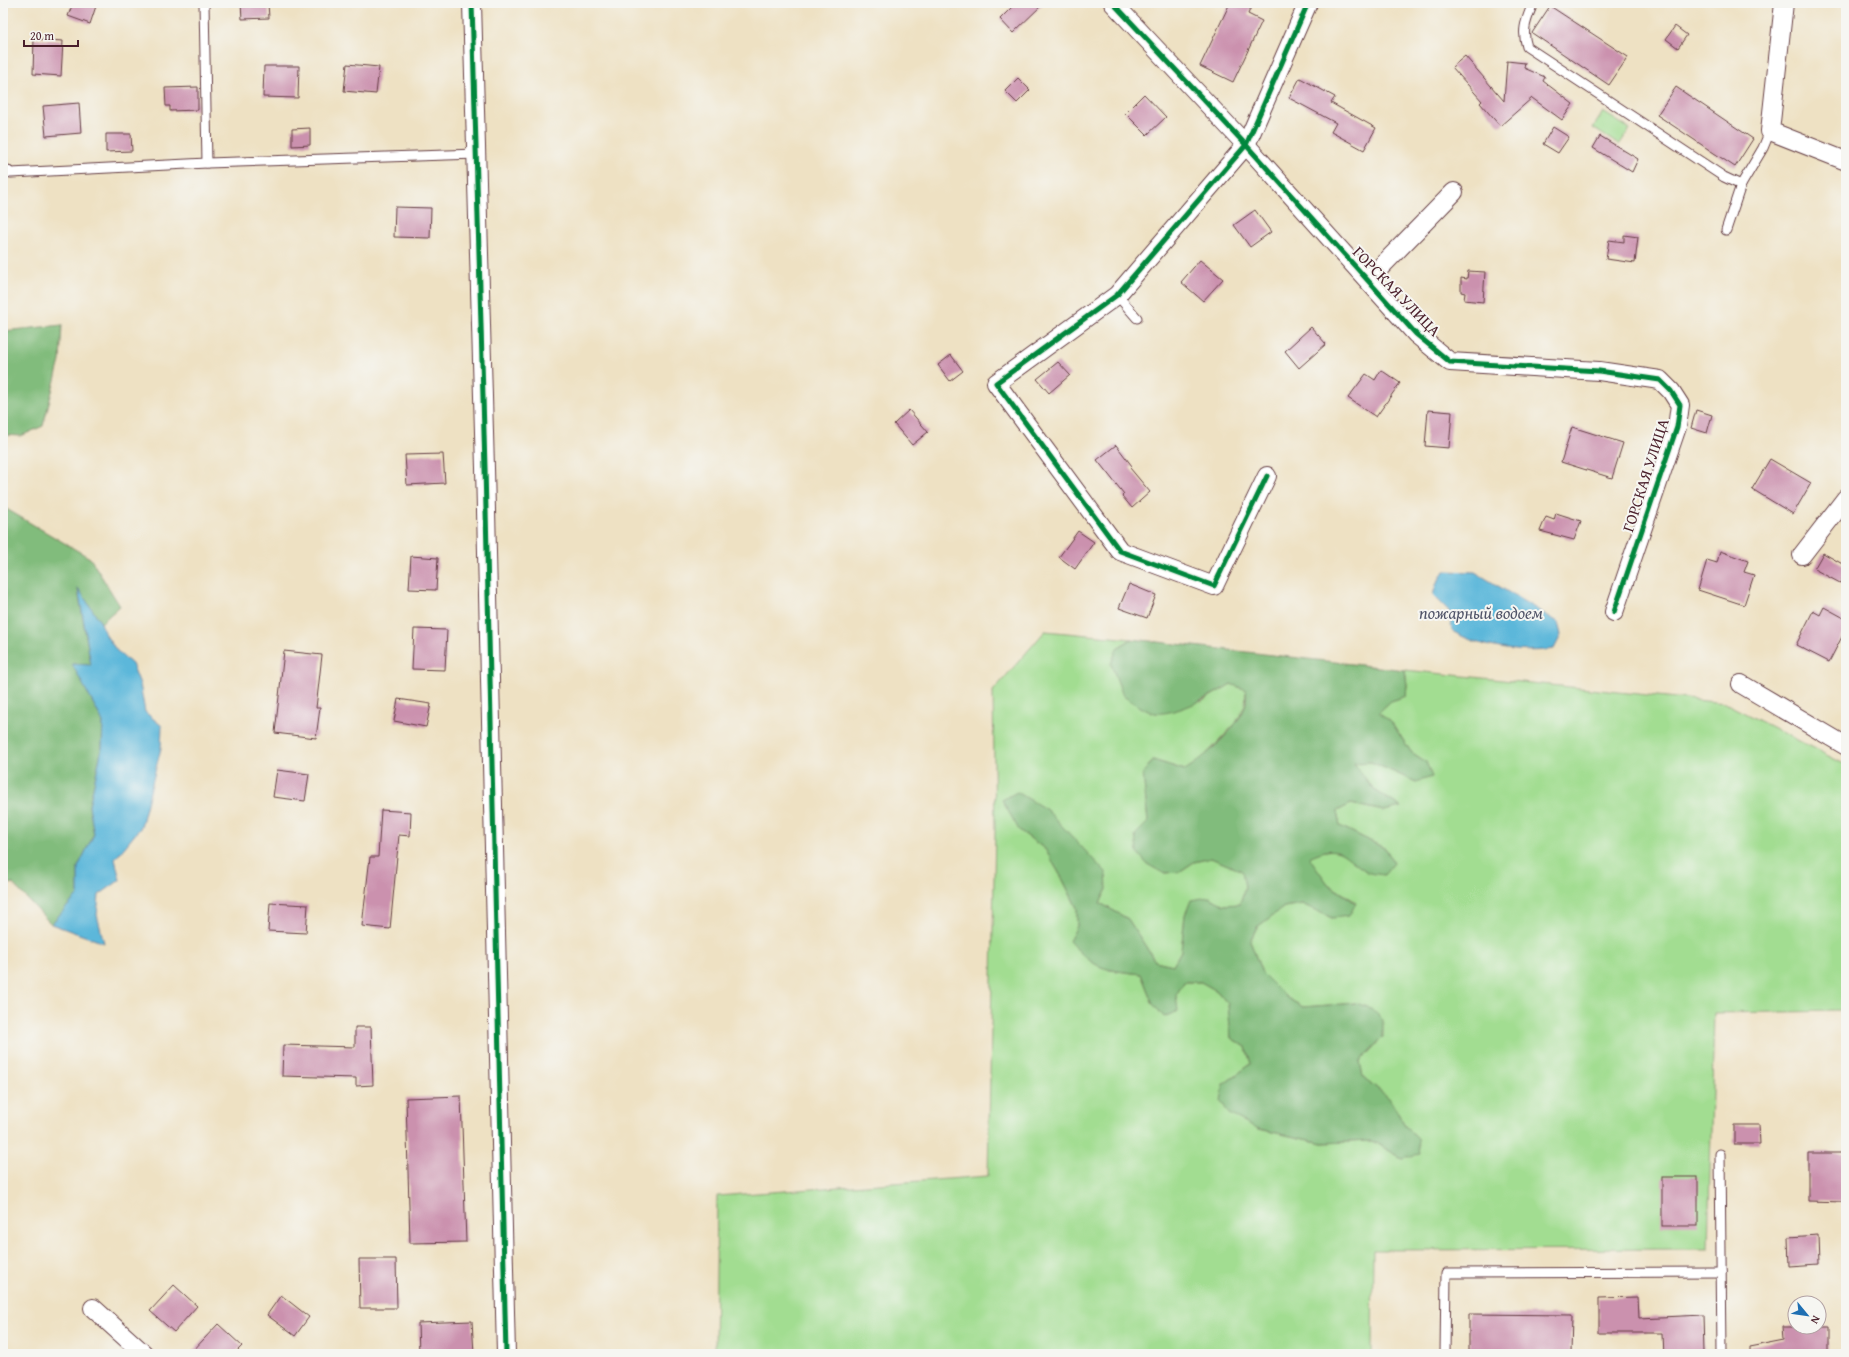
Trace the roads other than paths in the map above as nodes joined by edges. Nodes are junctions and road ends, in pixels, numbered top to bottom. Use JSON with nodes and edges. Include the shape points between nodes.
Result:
{"nodes":[{"id":1,"x":204,"y":3,"type":"edge"},
{"id":2,"x":472,"y":3,"type":"edge"},
{"id":3,"x":1113,"y":3,"type":"edge"},
{"id":4,"x":1308,"y":3,"type":"edge"},
{"id":5,"x":1533,"y":3,"type":"edge"},
{"id":6,"x":1784,"y":3,"type":"edge"},
{"id":7,"x":1770,"y":132,"type":"junction"},
{"id":8,"x":1246,"y":145,"type":"junction"},
{"id":9,"x":477,"y":154,"type":"junction"},
{"id":10,"x":1846,"y":161,"type":"edge"},
{"id":11,"x":207,"y":163,"type":"junction"},
{"id":12,"x":3,"y":167,"type":"edge"},
{"id":13,"x":1741,"y":185,"type":"junction"},
{"id":14,"x":1454,"y":192,"type":"dead end"},
{"id":15,"x":1726,"y":230,"type":"dead end"},
{"id":16,"x":1368,"y":280,"type":"junction"},
{"id":17,"x":1117,"y":295,"type":"junction"},
{"id":18,"x":1137,"y":318,"type":"dead end"},
{"id":19,"x":1267,"y":476,"type":"dead end"},
{"id":20,"x":1846,"y":498,"type":"edge"},
{"id":21,"x":1802,"y":555,"type":"dead end"},
{"id":22,"x":1614,"y":612,"type":"dead end"},
{"id":23,"x":1741,"y":684,"type":"dead end"},
{"id":24,"x":1846,"y":746,"type":"edge"},
{"id":25,"x":1720,"y":1154,"type":"dead end"},
{"id":26,"x":1721,"y":1272,"type":"junction"},
{"id":27,"x":93,"y":1308,"type":"dead end"},
{"id":28,"x":144,"y":1354,"type":"edge"},
{"id":29,"x":506,"y":1354,"type":"edge"},
{"id":30,"x":1445,"y":1354,"type":"edge"},
{"id":31,"x":1722,"y":1354,"type":"edge"}],
"edges":[{"from":1,"to":11,"type":"lane"},
{"from":2,"to":9,"type":"street"},
{"from":3,"to":8,"type":"street","name":"ГОРСКАЯ УЛИЦА"},
{"from":4,"to":8,"type":"street"},
{"from":5,"to":13,"type":"lane","via":[[1523,36],[1527,47],[1724,177]]},
{"from":6,"to":7,"type":"street"},
{"from":7,"to":10,"type":"street"},
{"from":7,"to":13,"type":"lane"},
{"from":8,"to":16,"type":"street","name":"ГОРСКАЯ УЛИЦА"},
{"from":8,"to":17,"type":"street"},
{"from":9,"to":11,"type":"lane"},
{"from":9,"to":29,"type":"street"},
{"from":11,"to":12,"type":"lane","via":[[11,173]]},
{"from":13,"to":15,"type":"lane"},
{"from":14,"to":16,"type":"street"},
{"from":16,"to":22,"type":"street","name":"ГОРСКАЯ УЛИЦА","via":[[1416,334],[1450,362],[1599,371],[1660,380],[1671,391],[1680,405],[1677,427]]},
{"from":17,"to":18,"type":"lane"},
{"from":17,"to":19,"type":"street","via":[[996,383],[1120,551],[1214,586]]},
{"from":20,"to":21,"type":"street"},
{"from":23,"to":24,"type":"street"},
{"from":25,"to":26,"type":"lane"},
{"from":26,"to":30,"type":"lane","via":[[1446,1273]]},
{"from":26,"to":31,"type":"lane"},
{"from":27,"to":28,"type":"street"}]}
